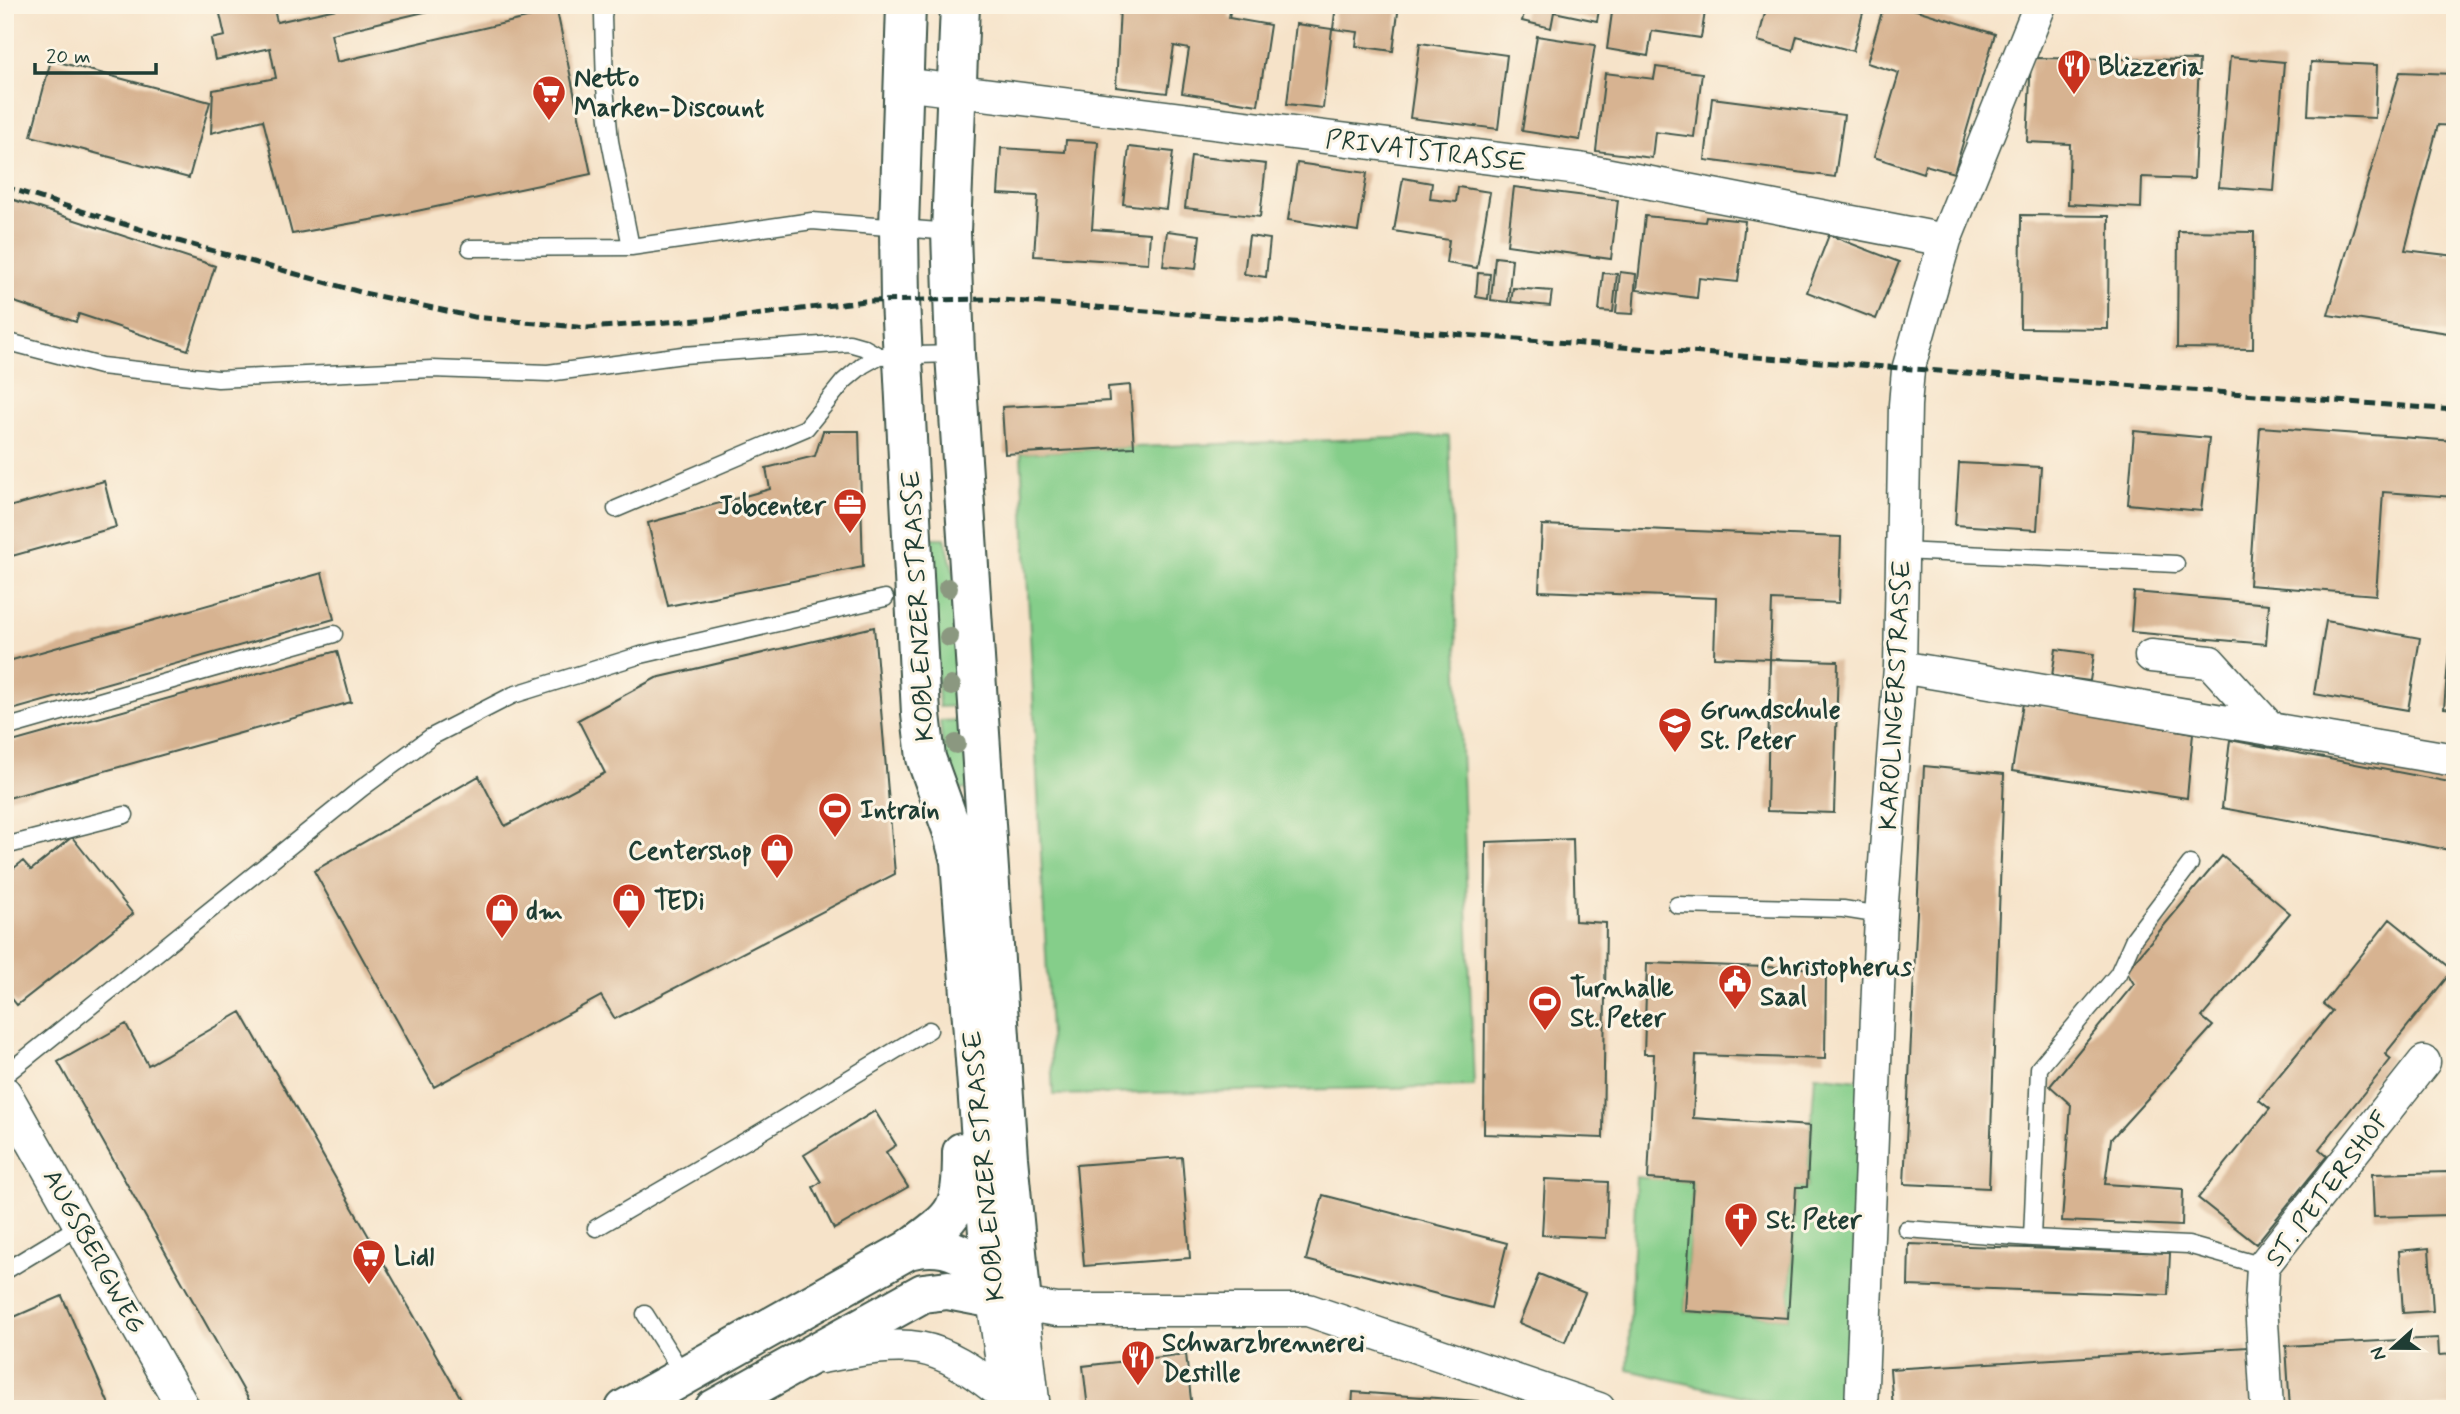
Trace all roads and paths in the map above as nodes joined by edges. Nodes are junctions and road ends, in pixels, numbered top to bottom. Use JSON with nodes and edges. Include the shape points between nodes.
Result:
{"nodes":[{"id":1,"x":605,"y":5,"type":"edge"},
{"id":2,"x":906,"y":5,"type":"edge"},
{"id":3,"x":960,"y":5,"type":"edge"},
{"id":4,"x":2040,"y":5,"type":"edge"},
{"id":5,"x":903,"y":84,"type":"junction"},
{"id":6,"x":957,"y":90,"type":"junction"},
{"id":7,"x":899,"y":228,"type":"junction"},
{"id":8,"x":951,"y":232,"type":"junction"},
{"id":9,"x":1945,"y":240,"type":"junction"},
{"id":10,"x":631,"y":247,"type":"junction"},
{"id":11,"x":470,"y":248,"type":"dead end"},
{"id":12,"x":5,"y":341,"type":"edge"},
{"id":13,"x":955,"y":354,"type":"junction"},
{"id":14,"x":890,"y":356,"type":"junction"},
{"id":15,"x":616,"y":509,"type":"dead end"},
{"id":16,"x":1902,"y":551,"type":"junction"},
{"id":17,"x":2176,"y":564,"type":"dead end"},
{"id":18,"x":885,"y":598,"type":"dead end"},
{"id":19,"x":334,"y":634,"type":"dead end"},
{"id":20,"x":2151,"y":656,"type":"dead end"},
{"id":21,"x":1900,"y":667,"type":"junction"},
{"id":22,"x":5,"y":728,"type":"edge"},
{"id":23,"x":2273,"y":730,"type":"junction"},
{"id":24,"x":2455,"y":760,"type":"edge"},
{"id":25,"x":125,"y":815,"type":"dead end"},
{"id":26,"x":5,"y":846,"type":"edge"},
{"id":27,"x":2190,"y":864,"type":"dead end"},
{"id":28,"x":1677,"y":905,"type":"dead end"},
{"id":29,"x":1881,"y":915,"type":"junction"},
{"id":30,"x":929,"y":1030,"type":"dead end"},
{"id":31,"x":2424,"y":1062,"type":"dead end"},
{"id":32,"x":974,"y":1067,"type":"junction"},
{"id":33,"x":5,"y":1075,"type":"edge"},
{"id":34,"x":5,"y":1093,"type":"edge"},
{"id":35,"x":81,"y":1226,"type":"junction"},
{"id":36,"x":596,"y":1228,"type":"dead end"},
{"id":37,"x":1906,"y":1229,"type":"dead end"},
{"id":38,"x":2032,"y":1238,"type":"junction"},
{"id":39,"x":908,"y":1250,"type":"junction"},
{"id":40,"x":2263,"y":1266,"type":"junction"},
{"id":41,"x":5,"y":1270,"type":"edge"},
{"id":42,"x":1002,"y":1293,"type":"junction"},
{"id":43,"x":645,"y":1314,"type":"dead end"},
{"id":44,"x":802,"y":1360,"type":"junction"},
{"id":45,"x":684,"y":1376,"type":"junction"},
{"id":46,"x":1016,"y":1405,"type":"edge"},
{"id":47,"x":184,"y":1409,"type":"edge"},
{"id":48,"x":625,"y":1409,"type":"edge"},
{"id":49,"x":714,"y":1409,"type":"edge"},
{"id":50,"x":1599,"y":1409,"type":"edge"},
{"id":51,"x":1861,"y":1409,"type":"edge"},
{"id":52,"x":2267,"y":1409,"type":"edge"}],
"edges":[{"from":1,"to":10,"type":"lane","via":[[610,141]]},
{"from":2,"to":5,"type":"street","name":"KOBLENZER STRASSE"},
{"from":3,"to":6,"type":"street","name":"KOBLENZER STRASSE"},
{"from":4,"to":9,"type":"street","name":"KAROLINGERSTRASSE"},
{"from":5,"to":6,"type":"street","name":"PRIVATSTRASSE"},
{"from":5,"to":7,"type":"street","name":"KOBLENZER STRASSE"},
{"from":6,"to":8,"type":"street","name":"KOBLENZER STRASSE"},
{"from":6,"to":9,"type":"street","name":"PRIVATSTRASSE","via":[[1578,169]]},
{"from":7,"to":8,"type":"lane"},
{"from":7,"to":10,"type":"lane","via":[[812,221]]},
{"from":7,"to":14,"type":"street","name":"KOBLENZER STRASSE"},
{"from":8,"to":13,"type":"street","name":"KOBLENZER STRASSE"},
{"from":9,"to":16,"type":"street","name":"KAROLINGERSTRASSE","via":[[1908,370]]},
{"from":10,"to":11,"type":"lane"},
{"from":12,"to":14,"type":"lane","via":[[101,366],[218,379],[432,369],[548,373],[683,355],[849,343]]},
{"from":13,"to":14,"type":"lane"},
{"from":13,"to":42,"type":"street","name":"KOBLENZER STRASSE","via":[[1008,1158]]},
{"from":14,"to":15,"type":"lane","via":[[844,381],[806,428]]},
{"from":14,"to":32,"type":"street","name":"KOBLENZER STRASSE","via":[[923,738],[960,861]]},
{"from":16,"to":17,"type":"lane"},
{"from":16,"to":21,"type":"street","name":"KAROLINGERSTRASSE"},
{"from":18,"to":33,"type":"lane","via":[[641,655],[513,695],[431,737]]},
{"from":19,"to":22,"type":"lane"},
{"from":20,"to":23,"type":"street","via":[[2210,662]]},
{"from":21,"to":23,"type":"street"},
{"from":21,"to":29,"type":"street","name":"KAROLINGERSTRASSE"},
{"from":23,"to":24,"type":"street"},
{"from":25,"to":26,"type":"lane"},
{"from":27,"to":38,"type":"lane","via":[[2134,938],[2118,974],[2039,1068]]},
{"from":28,"to":29,"type":"lane","via":[[1843,909]]},
{"from":29,"to":51,"type":"street","name":"KAROLINGERSTRASSE"},
{"from":30,"to":36,"type":"lane"},
{"from":31,"to":40,"type":"street","name":"ST. PETERSHOF"},
{"from":32,"to":39,"type":"street","via":[[963,1123],[958,1204],[946,1220]]},
{"from":32,"to":42,"type":"street","name":"KOBLENZER STRASSE"},
{"from":34,"to":35,"type":"street","name":"AUGSBERGWEG"},
{"from":35,"to":41,"type":"lane"},
{"from":35,"to":47,"type":"street","name":"AUGSBERGWEG"},
{"from":37,"to":38,"type":"lane"},
{"from":38,"to":40,"type":"lane","via":[[2188,1245]]},
{"from":39,"to":42,"type":"street","via":[[934,1245],[947,1248],[972,1260]]},
{"from":39,"to":45,"type":"street"},
{"from":40,"to":52,"type":"street","name":"ST. PETERSHOF"},
{"from":42,"to":44,"type":"street","via":[[923,1293]]},
{"from":42,"to":46,"type":"street","name":"KOBLENZER STRASSE"},
{"from":42,"to":50,"type":"street","via":[[1057,1310],[1308,1310]]},
{"from":43,"to":45,"type":"lane"},
{"from":44,"to":46,"type":"street","via":[[878,1346],[926,1348],[965,1364]]},
{"from":44,"to":49,"type":"street"},
{"from":45,"to":48,"type":"street"}]}
